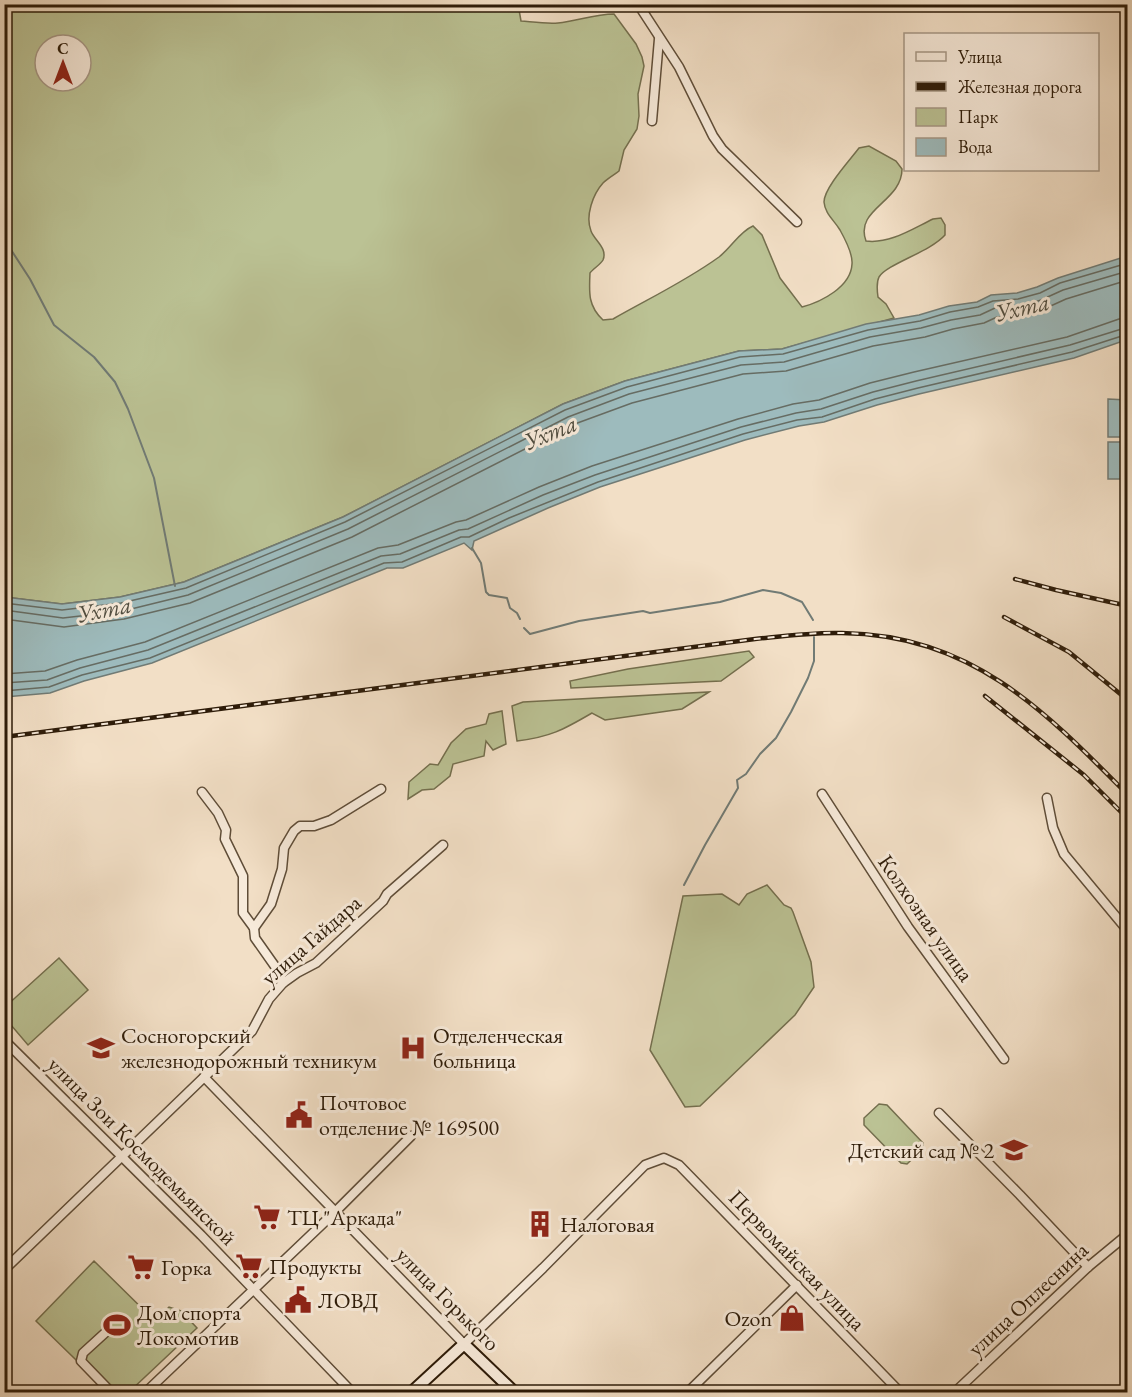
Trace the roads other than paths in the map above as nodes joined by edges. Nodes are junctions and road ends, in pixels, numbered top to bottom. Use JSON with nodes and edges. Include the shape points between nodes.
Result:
{"nodes":[{"id":1,"x":638,"y":4,"type":"edge"},
{"id":2,"x":659,"y":39,"type":"junction"},
{"id":3,"x":652,"y":121,"type":"dead end"},
{"id":4,"x":797,"y":222,"type":"dead end"},
{"id":5,"x":381,"y":789,"type":"dead end"},
{"id":6,"x":202,"y":792,"type":"dead end"},
{"id":7,"x":822,"y":794,"type":"dead end"},
{"id":8,"x":1047,"y":798,"type":"dead end"},
{"id":9,"x":443,"y":845,"type":"dead end"},
{"id":10,"x":254,"y":928,"type":"junction"},
{"id":11,"x":1128,"y":931,"type":"edge"},
{"id":12,"x":283,"y":983,"type":"junction"},
{"id":13,"x":4,"y":1040,"type":"edge"},
{"id":14,"x":1004,"y":1059,"type":"dead end"},
{"id":15,"x":204,"y":1077,"type":"junction"},
{"id":16,"x":939,"y":1113,"type":"dead end"},
{"id":17,"x":411,"y":1136,"type":"dead end"},
{"id":18,"x":122,"y":1156,"type":"junction"},
{"id":19,"x":335,"y":1212,"type":"junction"},
{"id":20,"x":1128,"y":1234,"type":"edge"},
{"id":21,"x":1088,"y":1267,"type":"junction"},
{"id":22,"x":4,"y":1270,"type":"edge"},
{"id":23,"x":796,"y":1285,"type":"junction"},
{"id":24,"x":252,"y":1289,"type":"junction"},
{"id":25,"x":106,"y":1332,"type":"dead end"},
{"id":26,"x":464,"y":1344,"type":"junction"},
{"id":27,"x":111,"y":1392,"type":"edge"},
{"id":28,"x":146,"y":1392,"type":"edge"},
{"id":29,"x":352,"y":1392,"type":"edge"},
{"id":30,"x":412,"y":1392,"type":"edge"},
{"id":31,"x":514,"y":1392,"type":"edge"},
{"id":32,"x":688,"y":1392,"type":"edge"},
{"id":33,"x":900,"y":1392,"type":"edge"},
{"id":34,"x":955,"y":1392,"type":"edge"}],
"edges":[{"from":1,"to":2,"type":"street"},
{"from":2,"to":3,"type":"street"},
{"from":2,"to":4,"type":"street","via":[[679,67],[722,149]]},
{"from":5,"to":10,"type":"street","via":[[332,820],[300,826],[294,831],[284,848],[272,904]]},
{"from":6,"to":10,"type":"street","via":[[226,830],[225,839],[243,876],[243,913]]},
{"from":7,"to":14,"type":"street","name":"Колхозная улица","via":[[908,927]]},
{"from":8,"to":11,"type":"street","via":[[1064,854]]},
{"from":9,"to":12,"type":"street","name":"улица Гайдара","via":[[316,963]]},
{"from":10,"to":12,"type":"street","via":[[255,938]]},
{"from":12,"to":15,"type":"street","name":"улица Гайдара","via":[[252,1030]]},
{"from":13,"to":18,"type":"street","name":"улица Зои Космодемьянской"},
{"from":15,"to":18,"type":"street","name":"улица Гайдара"},
{"from":15,"to":19,"type":"street","name":"улица Горького"},
{"from":16,"to":21,"type":"street"},
{"from":17,"to":19,"type":"street"},
{"from":18,"to":22,"type":"street","name":"улица Гайдара"},
{"from":18,"to":24,"type":"street","name":"улица Зои Космодемьянской"},
{"from":19,"to":24,"type":"street"},
{"from":19,"to":26,"type":"street","name":"улица Горького"},
{"from":20,"to":21,"type":"street","name":"улица Оплеснина"},
{"from":21,"to":34,"type":"street","name":"улица Оплеснина"},
{"from":23,"to":26,"type":"street","name":"Первомайская улица","via":[[679,1165],[664,1158],[645,1165]]},
{"from":23,"to":32,"type":"street"},
{"from":23,"to":33,"type":"street","name":"Первомайская улица"},
{"from":24,"to":28,"type":"street"},
{"from":24,"to":29,"type":"street","name":"улица Зои Космодемьянской"},
{"from":25,"to":27,"type":"street","via":[[83,1353],[81,1360]]},
{"from":26,"to":30,"type":"main road"},
{"from":26,"to":31,"type":"main road","name":"улица Горького"}]}
